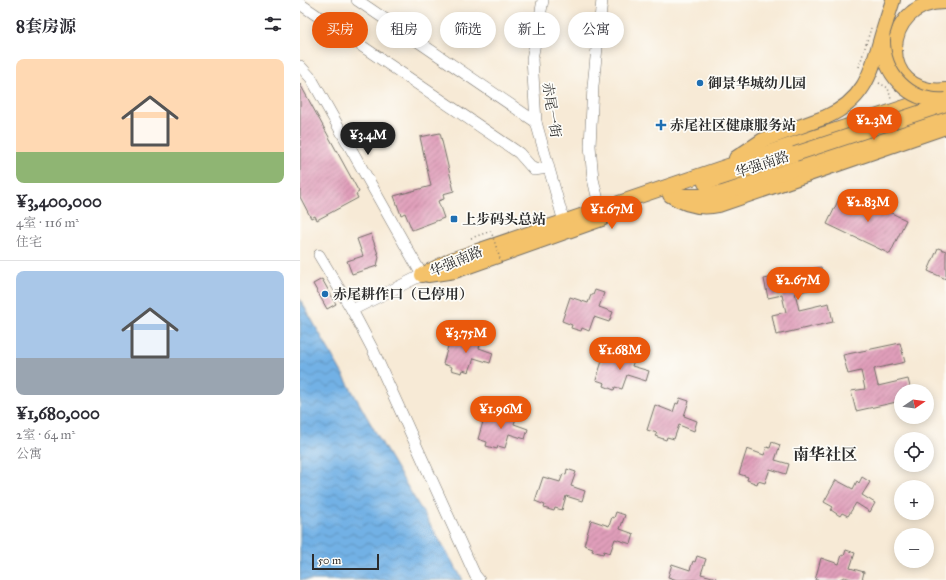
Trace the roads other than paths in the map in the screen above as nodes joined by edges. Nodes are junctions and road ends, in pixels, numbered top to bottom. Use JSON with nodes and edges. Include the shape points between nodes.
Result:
{"nodes":[{"id":1,"x":358,"y":0,"type":"edge"},
{"id":2,"x":543,"y":0,"type":"edge"},
{"id":3,"x":602,"y":0,"type":"edge"},
{"id":4,"x":946,"y":2,"type":"edge"},
{"id":5,"x":300,"y":4,"type":"edge"},
{"id":6,"x":891,"y":4,"type":"edge"},
{"id":7,"x":879,"y":22,"type":"junction"},
{"id":8,"x":300,"y":66,"type":"edge"},
{"id":9,"x":946,"y":90,"type":"edge"},
{"id":10,"x":946,"y":94,"type":"edge"},
{"id":11,"x":946,"y":100,"type":"edge"},
{"id":12,"x":946,"y":104,"type":"edge"},
{"id":13,"x":946,"y":117,"type":"edge"},
{"id":14,"x":536,"y":122,"type":"junction"},
{"id":15,"x":946,"y":127,"type":"edge"},
{"id":16,"x":548,"y":168,"type":"junction"},
{"id":17,"x":719,"y":169,"type":"junction"},
{"id":18,"x":670,"y":195,"type":"junction"},
{"id":19,"x":600,"y":210,"type":"junction"},
{"id":20,"x":564,"y":222,"type":"junction"},
{"id":21,"x":319,"y":254,"type":"dead end"},
{"id":22,"x":422,"y":275,"type":"junction"},
{"id":23,"x":352,"y":310,"type":"junction"},
{"id":24,"x":479,"y":580,"type":"edge"}],
"edges":[{"from":1,"to":14,"type":"street"},
{"from":2,"to":14,"type":"street","name":"赤尾一街","via":[[532,60]]},
{"from":3,"to":19,"type":"street","via":[[590,146],[593,179]]},
{"from":4,"to":9,"type":"main road","via":[[928,1],[911,9],[903,17],[894,37],[897,59],[903,72],[922,87]]},
{"from":5,"to":16,"type":"street","via":[[519,153],[534,170]]},
{"from":6,"to":7,"type":"main road"},
{"from":7,"to":11,"type":"main road","bridge":true,"via":[[884,34],[884,53],[897,81],[924,98]]},
{"from":7,"to":17,"type":"main road","bridge":true,"via":[[870,72],[861,90],[849,104],[826,117],[763,140]]},
{"from":8,"to":22,"type":"street","via":[[311,78]]},
{"from":10,"to":17,"type":"main road","name":"华强南路"},
{"from":12,"to":18,"type":"main road","name":"华强南路","bridge":true},
{"from":13,"to":18,"type":"main road","via":[[723,193],[701,196]]},
{"from":14,"to":16,"type":"street","name":"赤尾一街"},
{"from":15,"to":18,"type":"main road","via":[[719,205],[690,205]]},
{"from":16,"to":20,"type":"street","name":"赤尾一街"},
{"from":17,"to":19,"type":"main road","name":"华强南路"},
{"from":18,"to":22,"type":"main road","name":"华强南路","via":[[455,271]]},
{"from":19,"to":20,"type":"main road","name":"华强南路"},
{"from":20,"to":22,"type":"main road","name":"华强南路","via":[[451,260]]},
{"from":21,"to":23,"type":"street"},
{"from":22,"to":23,"type":"street"},
{"from":23,"to":24,"type":"street"}]}
